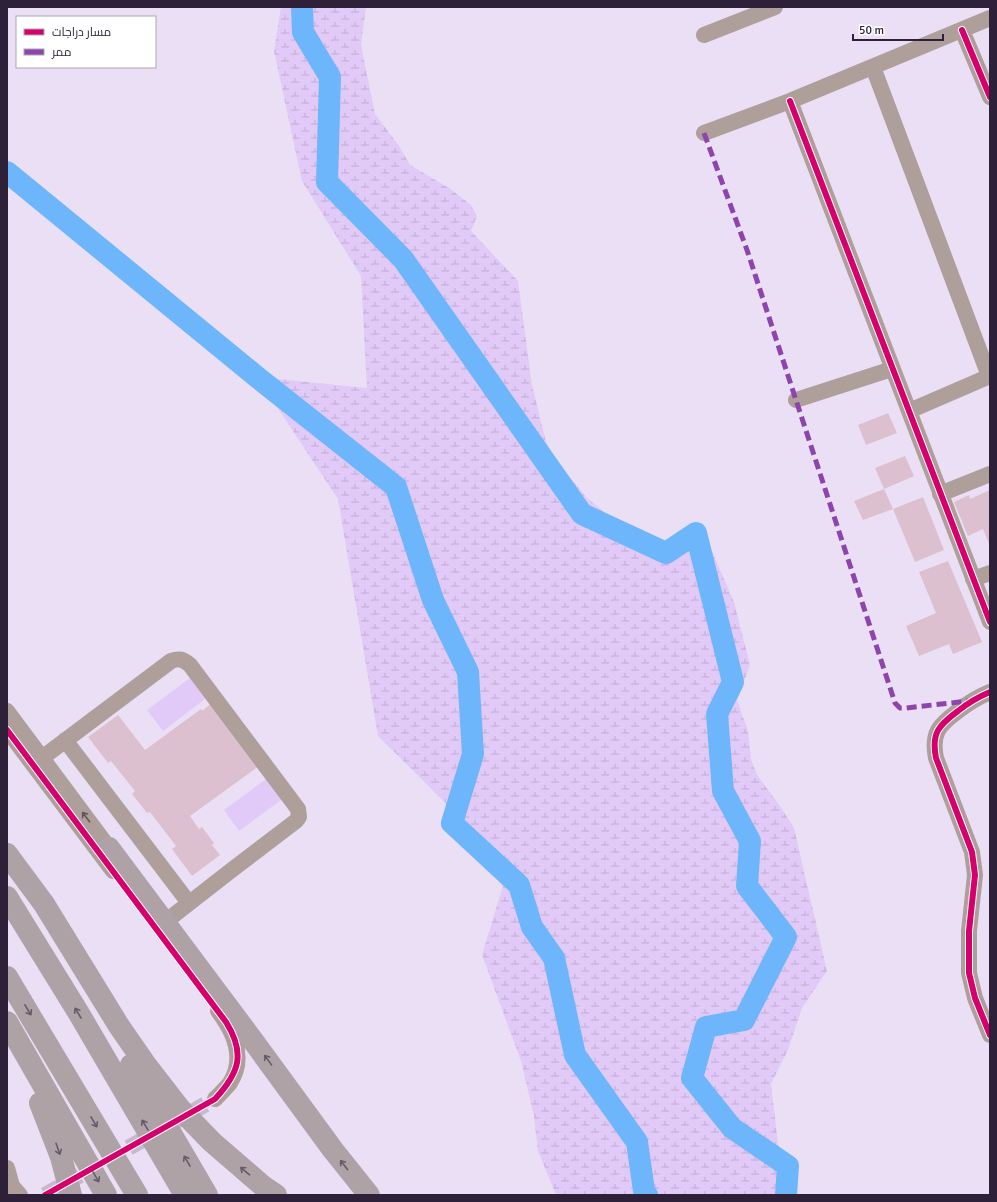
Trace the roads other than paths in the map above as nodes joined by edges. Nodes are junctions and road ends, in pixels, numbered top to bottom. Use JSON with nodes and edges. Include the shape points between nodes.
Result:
{"nodes":[{"id":1,"x":775,"y":7,"type":"edge"},
{"id":2,"x":990,"y":18,"type":"edge"},
{"id":3,"x":962,"y":30,"type":"junction"},
{"id":4,"x":704,"y":35,"type":"dead end"},
{"id":5,"x":873,"y":67,"type":"junction"},
{"id":6,"x":990,"y":97,"type":"edge"},
{"id":7,"x":790,"y":101,"type":"junction"},
{"id":8,"x":704,"y":133,"type":"dead end"},
{"id":9,"x":892,"y":369,"type":"junction"},
{"id":10,"x":990,"y":376,"type":"edge"},
{"id":11,"x":796,"y":400,"type":"dead end"},
{"id":12,"x":908,"y":411,"type":"junction"},
{"id":13,"x":990,"y":474,"type":"edge"},
{"id":14,"x":940,"y":494,"type":"junction"},
{"id":15,"x":990,"y":573,"type":"edge"},
{"id":16,"x":973,"y":579,"type":"junction"},
{"id":17,"x":990,"y":622,"type":"edge"},
{"id":18,"x":990,"y":692,"type":"edge"},
{"id":19,"x":7,"y":711,"type":"edge"},
{"id":20,"x":7,"y":730,"type":"edge"},
{"id":21,"x":65,"y":740,"type":"junction"},
{"id":22,"x":42,"y":758,"type":"junction"},
{"id":23,"x":109,"y":848,"type":"joint"},
{"id":24,"x":7,"y":854,"type":"edge"},
{"id":25,"x":7,"y":859,"type":"edge"},
{"id":26,"x":7,"y":897,"type":"edge"},
{"id":27,"x":189,"y":903,"type":"junction"},
{"id":28,"x":165,"y":922,"type":"junction"},
{"id":29,"x":7,"y":977,"type":"edge"},
{"id":30,"x":7,"y":1022,"type":"edge"},
{"id":31,"x":990,"y":1035,"type":"edge"},
{"id":32,"x":7,"y":1037,"type":"edge"},
{"id":33,"x":215,"y":1099,"type":"tunnel mouth"},
{"id":34,"x":7,"y":1168,"type":"edge"},
{"id":35,"x":20,"y":1195,"type":"edge"},
{"id":36,"x":71,"y":1195,"type":"edge"},
{"id":37,"x":106,"y":1195,"type":"edge"},
{"id":38,"x":137,"y":1195,"type":"edge"},
{"id":39,"x":185,"y":1195,"type":"edge"},
{"id":40,"x":207,"y":1195,"type":"edge"},
{"id":41,"x":276,"y":1195,"type":"edge"},
{"id":42,"x":369,"y":1195,"type":"edge"}],
"edges":[{"from":1,"to":4,"type":"street"},
{"from":2,"to":3,"type":"street"},
{"from":3,"to":5,"type":"street"},
{"from":3,"to":6,"type":"street"},
{"from":5,"to":7,"type":"street"},
{"from":5,"to":10,"type":"street"},
{"from":7,"to":8,"type":"street"},
{"from":7,"to":9,"type":"street"},
{"from":9,"to":11,"type":"street"},
{"from":9,"to":12,"type":"street"},
{"from":10,"to":12,"type":"street"},
{"from":12,"to":14,"type":"street"},
{"from":13,"to":14,"type":"street"},
{"from":14,"to":16,"type":"street"},
{"from":15,"to":16,"type":"street"},
{"from":16,"to":17,"type":"street"},
{"from":18,"to":31,"type":"street","via":[[972,700],[943,722],[937,733],[935,746],[936,758],[972,852],[975,874],[968,931],[969,973],[975,998]]},
{"from":19,"to":22,"type":"street"},
{"from":20,"to":33,"type":"street","via":[[232,1030],[238,1055],[237,1065],[229,1083]]},
{"from":21,"to":22,"type":"street"},
{"from":21,"to":27,"type":"street"},
{"from":21,"to":27,"type":"street","via":[[171,661],[184,660],[190,665],[298,809],[299,814],[296,821]]},
{"from":23,"to":22,"type":"street","one_way":true},
{"from":23,"to":28,"type":"highway"},
{"from":41,"to":24,"type":"highway","one_way":true,"via":[[212,1142],[180,1108],[146,1065],[44,904]]},
{"from":40,"to":25,"type":"highway","one_way":true,"via":[[73,964]]},
{"from":39,"to":26,"type":"highway","one_way":true},
{"from":27,"to":28,"type":"street"},
{"from":42,"to":28,"type":"highway","one_way":true},
{"from":29,"to":38,"type":"highway","one_way":true},
{"from":30,"to":37,"type":"highway","one_way":true},
{"from":32,"to":36,"type":"highway","one_way":true,"via":[[41,1104],[61,1157]]},
{"from":34,"to":35,"type":"street","via":[[12,1186]]}]}
